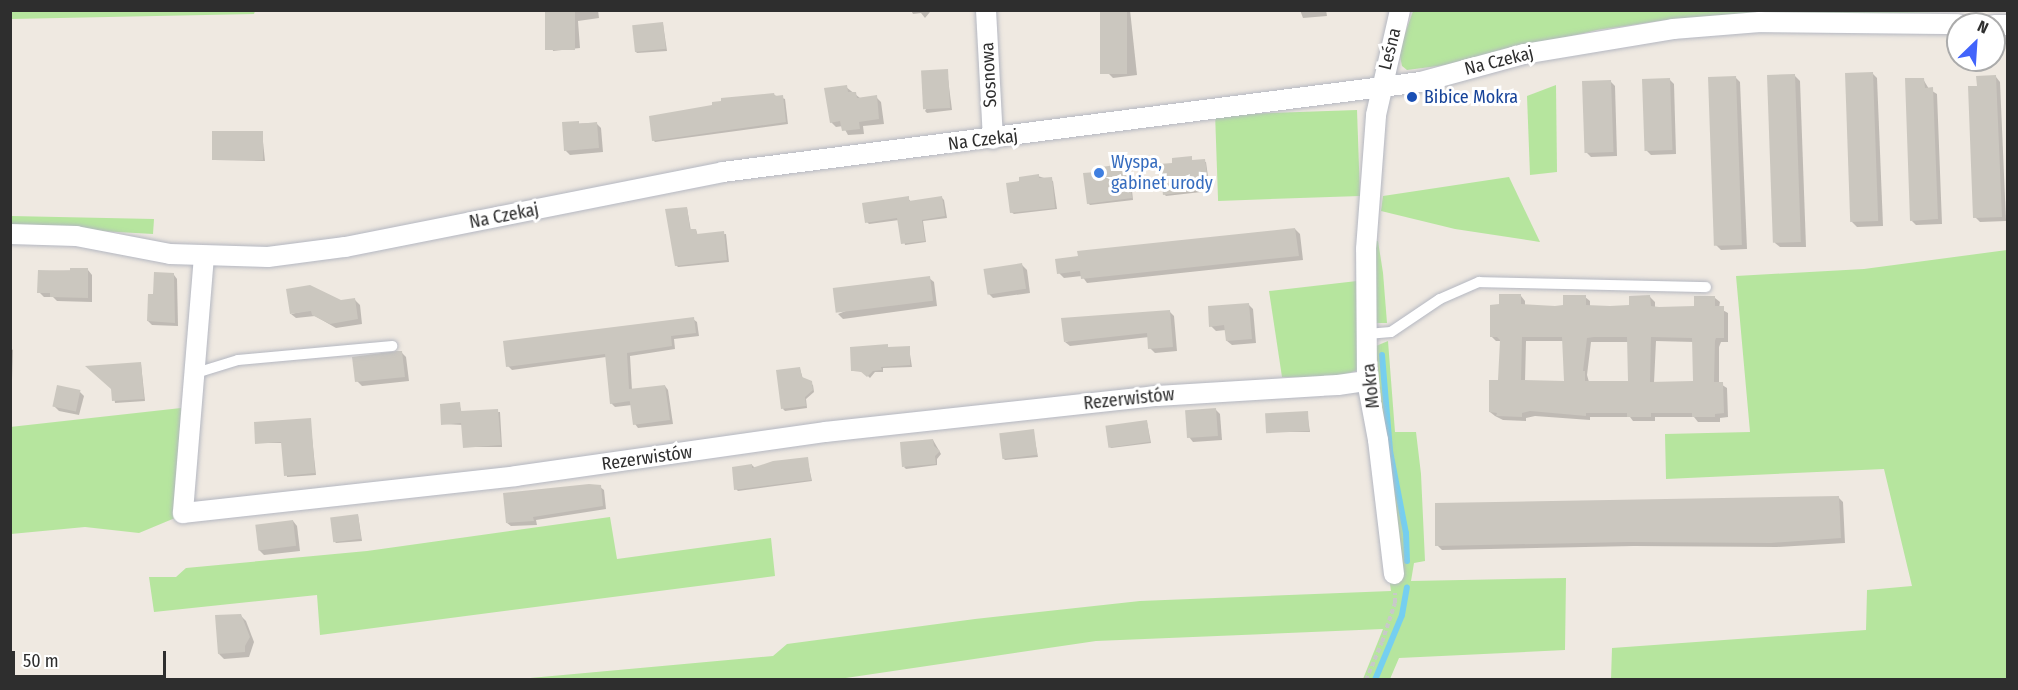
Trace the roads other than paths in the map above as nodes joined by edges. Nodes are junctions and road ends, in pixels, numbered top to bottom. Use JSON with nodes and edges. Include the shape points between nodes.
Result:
{"nodes":[{"id":1,"x":986,"y":10,"type":"edge"},
{"id":2,"x":1400,"y":10,"type":"edge"},
{"id":3,"x":1946,"y":24,"type":"edge"},
{"id":4,"x":1381,"y":87,"type":"junction"},
{"id":5,"x":993,"y":139,"type":"junction"},
{"id":6,"x":10,"y":234,"type":"edge"},
{"id":7,"x":204,"y":256,"type":"junction"},
{"id":8,"x":1706,"y":287,"type":"dead end"},
{"id":9,"x":1367,"y":334,"type":"junction"},
{"id":10,"x":392,"y":346,"type":"dead end"},
{"id":11,"x":196,"y":373,"type":"junction"},
{"id":12,"x":1367,"y":381,"type":"junction"},
{"id":13,"x":1394,"y":574,"type":"road end"}],
"edges":[{"from":1,"to":5,"type":"street","name":"Sosnowa"},
{"from":2,"to":4,"type":"street","name":"Leśna"},
{"from":3,"to":4,"type":"street","name":"Na Czekaj","via":[[1760,22],[1672,29],[1524,54],[1421,81]]},
{"from":4,"to":5,"type":"street","name":"Na Czekaj"},
{"from":4,"to":9,"type":"street","name":"Mokra","via":[[1366,249]]},
{"from":5,"to":7,"type":"street","name":"Na Czekaj","via":[[723,172],[345,248],[268,257]]},
{"from":6,"to":7,"type":"street","name":"Na Czekaj","via":[[76,236],[170,254]]},
{"from":7,"to":11,"type":"street","name":"Rezerwistów"},
{"from":8,"to":9,"type":"lane","via":[[1479,282],[1440,299],[1391,332]]},
{"from":9,"to":12,"type":"street","name":"Mokra"},
{"from":10,"to":11,"type":"lane","via":[[238,360]]},
{"from":11,"to":12,"type":"street","name":"Rezerwistów","via":[[183,513],[516,476],[825,432],[1156,396]]},
{"from":12,"to":13,"type":"street","name":"Mokra"}]}
